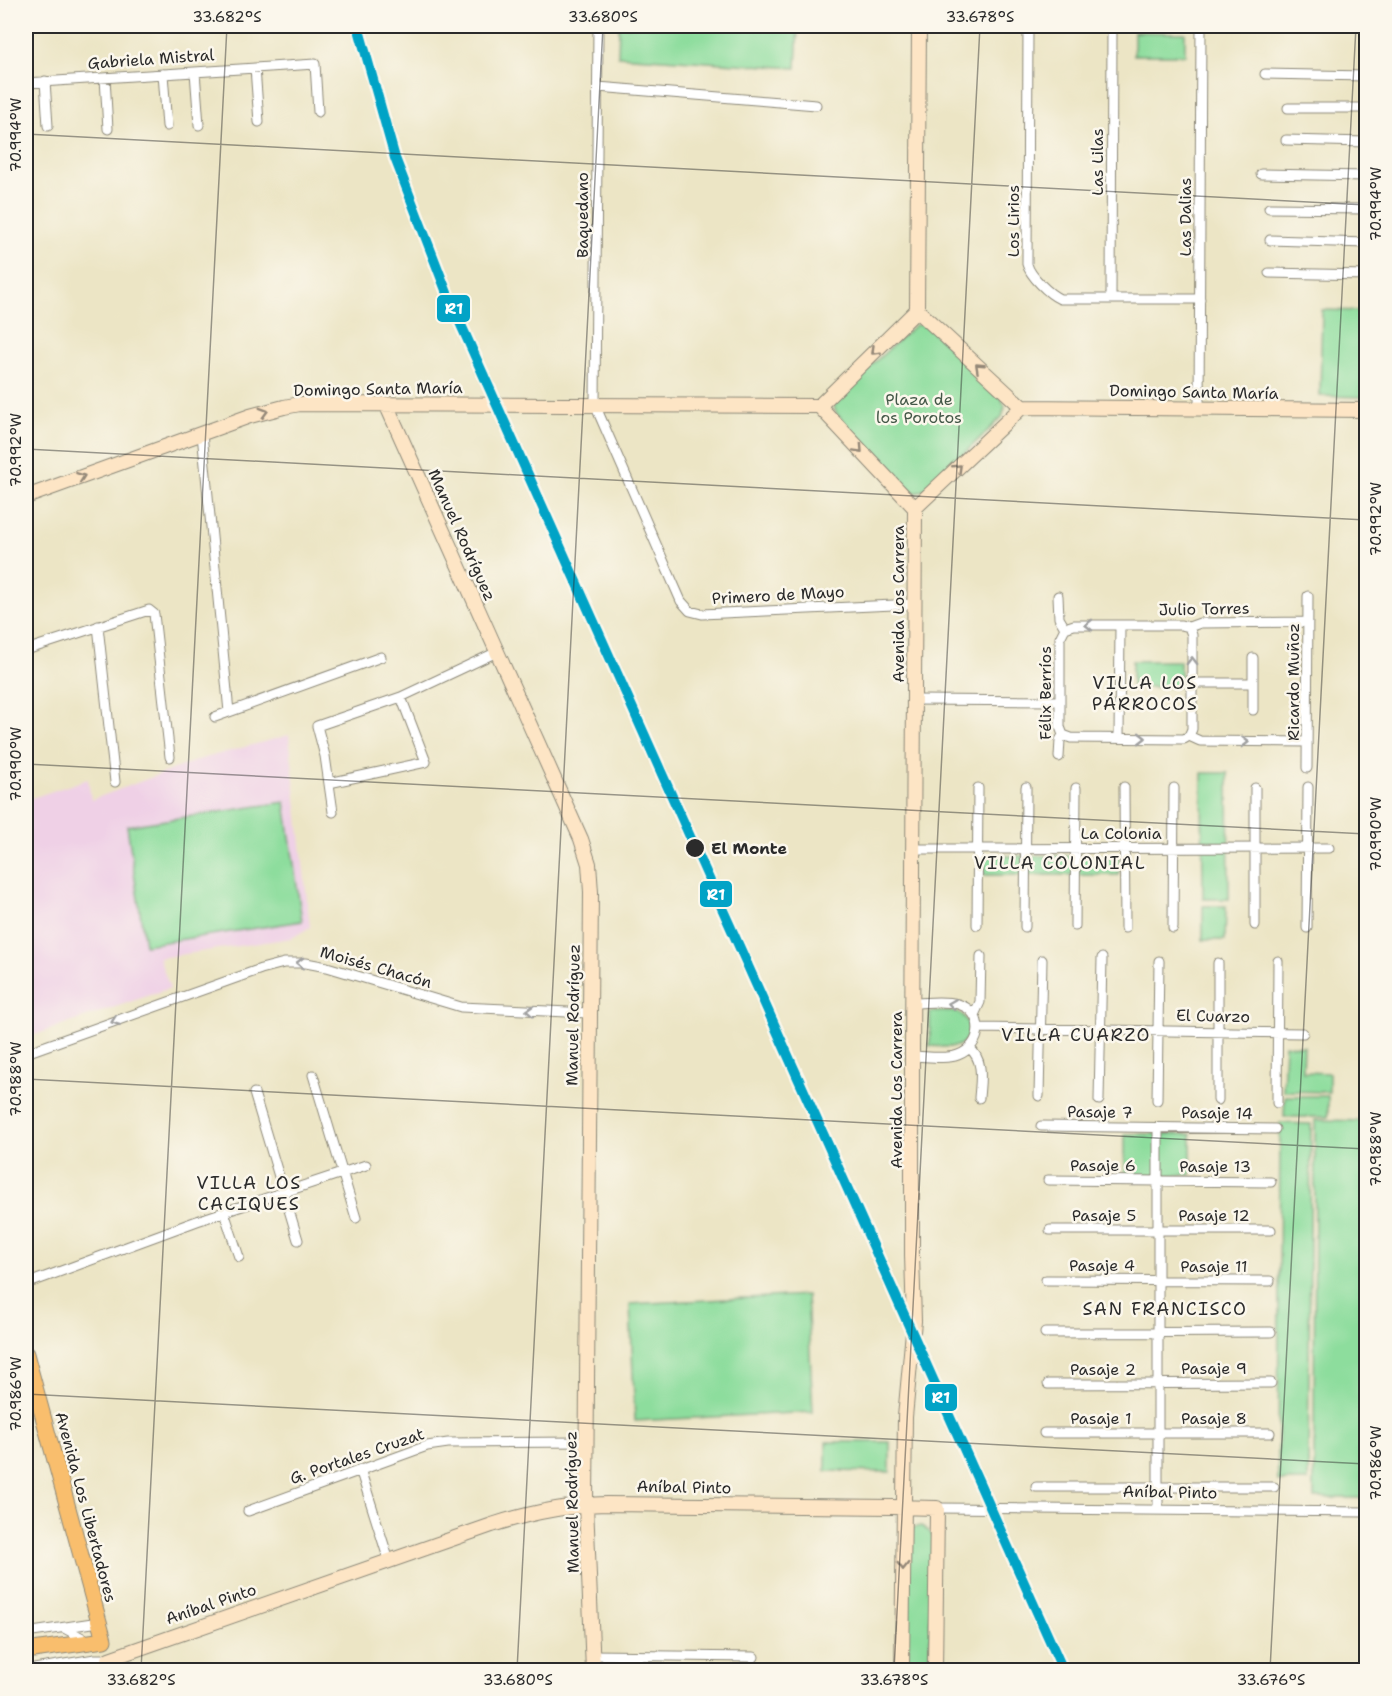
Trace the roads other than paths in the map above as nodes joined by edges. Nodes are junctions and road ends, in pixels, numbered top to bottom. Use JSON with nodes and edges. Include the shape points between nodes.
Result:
{"nodes":[{"id":1,"x":598,"y":26,"type":"edge"},
{"id":2,"x":919,"y":26,"type":"edge"},
{"id":3,"x":1028,"y":26,"type":"edge"},
{"id":4,"x":1112,"y":26,"type":"edge"},
{"id":5,"x":1201,"y":26,"type":"edge"},
{"id":6,"x":255,"y":68,"type":"junction"},
{"id":7,"x":195,"y":72,"type":"junction"},
{"id":8,"x":163,"y":74,"type":"junction"},
{"id":9,"x":1265,"y":74,"type":"dead end"},
{"id":10,"x":1366,"y":76,"type":"edge"},
{"id":11,"x":105,"y":78,"type":"junction"},
{"id":12,"x":45,"y":81,"type":"junction"},
{"id":13,"x":26,"y":83,"type":"edge"},
{"id":14,"x":598,"y":87,"type":"junction"},
{"id":15,"x":816,"y":105,"type":"dead end"},
{"id":16,"x":1288,"y":108,"type":"dead end"},
{"id":17,"x":1366,"y":108,"type":"edge"},
{"id":18,"x":318,"y":112,"type":"dead end"},
{"id":19,"x":259,"y":122,"type":"dead end"},
{"id":20,"x":199,"y":125,"type":"dead end"},
{"id":21,"x":48,"y":126,"type":"dead end"},
{"id":22,"x":167,"y":126,"type":"dead end"},
{"id":23,"x":108,"y":129,"type":"dead end"},
{"id":24,"x":1286,"y":140,"type":"dead end"},
{"id":25,"x":1366,"y":142,"type":"edge"},
{"id":26,"x":1261,"y":174,"type":"dead end"},
{"id":27,"x":1366,"y":176,"type":"edge"},
{"id":28,"x":1269,"y":208,"type":"dead end"},
{"id":29,"x":1366,"y":209,"type":"edge"},
{"id":30,"x":1270,"y":240,"type":"dead end"},
{"id":31,"x":1366,"y":243,"type":"edge"},
{"id":32,"x":1269,"y":273,"type":"dead end"},
{"id":33,"x":1366,"y":275,"type":"edge"},
{"id":34,"x":1111,"y":299,"type":"junction"},
{"id":35,"x":1200,"y":299,"type":"junction"},
{"id":36,"x":917,"y":310,"type":"junction"},
{"id":37,"x":386,"y":404,"type":"junction"},
{"id":38,"x":595,"y":405,"type":"junction"},
{"id":39,"x":819,"y":406,"type":"junction"},
{"id":40,"x":1022,"y":407,"type":"junction"},
{"id":41,"x":1199,"y":409,"type":"junction"},
{"id":42,"x":1366,"y":410,"type":"edge"},
{"id":43,"x":202,"y":434,"type":"junction"},
{"id":44,"x":26,"y":497,"type":"edge"},
{"id":45,"x":915,"y":508,"type":"junction"},
{"id":46,"x":1058,"y":596,"type":"dead end"},
{"id":47,"x":1308,"y":596,"type":"dead end"},
{"id":48,"x":915,"y":604,"type":"junction"},
{"id":49,"x":1308,"y":622,"type":"junction"},
{"id":50,"x":1120,"y":625,"type":"junction"},
{"id":51,"x":98,"y":626,"type":"junction"},
{"id":52,"x":1189,"y":627,"type":"junction"},
{"id":53,"x":1065,"y":628,"type":"junction"},
{"id":54,"x":26,"y":650,"type":"edge"},
{"id":55,"x":497,"y":652,"type":"junction"},
{"id":56,"x":381,"y":657,"type":"dead end"},
{"id":57,"x":1253,"y":658,"type":"dead end"},
{"id":58,"x":1192,"y":683,"type":"junction"},
{"id":59,"x":1253,"y":683,"type":"junction"},
{"id":60,"x":400,"y":697,"type":"junction"},
{"id":61,"x":914,"y":700,"type":"junction"},
{"id":62,"x":1060,"y":701,"type":"junction"},
{"id":63,"x":1253,"y":710,"type":"dead end"},
{"id":64,"x":229,"y":712,"type":"junction"},
{"id":65,"x":215,"y":717,"type":"dead end"},
{"id":66,"x":1063,"y":735,"type":"junction"},
{"id":67,"x":1189,"y":736,"type":"junction"},
{"id":68,"x":1119,"y":738,"type":"junction"},
{"id":69,"x":1307,"y":742,"type":"junction"},
{"id":70,"x":1059,"y":756,"type":"dead end"},
{"id":71,"x":170,"y":757,"type":"dead end"},
{"id":72,"x":1307,"y":768,"type":"dead end"},
{"id":73,"x":115,"y":782,"type":"dead end"},
{"id":74,"x":329,"y":783,"type":"junction"},
{"id":75,"x":1026,"y":787,"type":"dead end"},
{"id":76,"x":1124,"y":787,"type":"dead end"},
{"id":77,"x":1308,"y":787,"type":"dead end"},
{"id":78,"x":978,"y":788,"type":"dead end"},
{"id":79,"x":1076,"y":788,"type":"dead end"},
{"id":80,"x":1174,"y":788,"type":"dead end"},
{"id":81,"x":1255,"y":788,"type":"dead end"},
{"id":82,"x":333,"y":812,"type":"dead end"},
{"id":83,"x":1125,"y":848,"type":"junction"},
{"id":84,"x":1174,"y":848,"type":"junction"},
{"id":85,"x":1255,"y":848,"type":"junction"},
{"id":86,"x":1308,"y":848,"type":"junction"},
{"id":87,"x":1329,"y":848,"type":"dead end"},
{"id":88,"x":914,"y":849,"type":"junction"},
{"id":89,"x":977,"y":849,"type":"junction"},
{"id":90,"x":1026,"y":849,"type":"junction"},
{"id":91,"x":1076,"y":849,"type":"junction"},
{"id":92,"x":977,"y":925,"type":"dead end"},
{"id":93,"x":1254,"y":925,"type":"dead end"},
{"id":94,"x":1075,"y":926,"type":"dead end"},
{"id":95,"x":1025,"y":927,"type":"dead end"},
{"id":96,"x":1125,"y":928,"type":"dead end"},
{"id":97,"x":1173,"y":928,"type":"dead end"},
{"id":98,"x":1307,"y":928,"type":"dead end"},
{"id":99,"x":981,"y":956,"type":"dead end"},
{"id":100,"x":1102,"y":958,"type":"dead end"},
{"id":101,"x":1042,"y":960,"type":"dead end"},
{"id":102,"x":1159,"y":960,"type":"dead end"},
{"id":103,"x":1278,"y":961,"type":"dead end"},
{"id":104,"x":1218,"y":963,"type":"dead end"},
{"id":105,"x":912,"y":1002,"type":"junction"},
{"id":106,"x":589,"y":1013,"type":"junction"},
{"id":107,"x":974,"y":1015,"type":"junction"},
{"id":108,"x":979,"y":1028,"type":"junction"},
{"id":109,"x":1041,"y":1029,"type":"junction"},
{"id":110,"x":1100,"y":1030,"type":"junction"},
{"id":111,"x":1158,"y":1030,"type":"junction"},
{"id":112,"x":1218,"y":1031,"type":"junction"},
{"id":113,"x":1278,"y":1032,"type":"junction"},
{"id":114,"x":1303,"y":1033,"type":"dead end"},
{"id":115,"x":969,"y":1048,"type":"junction"},
{"id":116,"x":26,"y":1053,"type":"edge"},
{"id":117,"x":912,"y":1056,"type":"junction"},
{"id":118,"x":313,"y":1075,"type":"dead end"},
{"id":119,"x":254,"y":1094,"type":"dead end"},
{"id":120,"x":1039,"y":1096,"type":"dead end"},
{"id":121,"x":979,"y":1098,"type":"dead end"},
{"id":122,"x":1099,"y":1100,"type":"dead end"},
{"id":123,"x":1157,"y":1100,"type":"dead end"},
{"id":124,"x":1218,"y":1100,"type":"dead end"},
{"id":125,"x":1277,"y":1103,"type":"dead end"},
{"id":126,"x":1041,"y":1126,"type":"dead end"},
{"id":127,"x":1158,"y":1128,"type":"junction"},
{"id":128,"x":1275,"y":1129,"type":"dead end"},
{"id":129,"x":366,"y":1165,"type":"dead end"},
{"id":130,"x":343,"y":1172,"type":"junction"},
{"id":131,"x":1048,"y":1180,"type":"dead end"},
{"id":132,"x":1158,"y":1181,"type":"junction"},
{"id":133,"x":1271,"y":1182,"type":"dead end"},
{"id":134,"x":283,"y":1192,"type":"junction"},
{"id":135,"x":224,"y":1212,"type":"junction"},
{"id":136,"x":356,"y":1218,"type":"dead end"},
{"id":137,"x":1050,"y":1230,"type":"dead end"},
{"id":138,"x":1158,"y":1230,"type":"junction"},
{"id":139,"x":1271,"y":1230,"type":"dead end"},
{"id":140,"x":297,"y":1240,"type":"dead end"},
{"id":141,"x":239,"y":1257,"type":"dead end"},
{"id":142,"x":1046,"y":1280,"type":"dead end"},
{"id":143,"x":1158,"y":1281,"type":"junction"},
{"id":144,"x":1270,"y":1281,"type":"dead end"},
{"id":145,"x":26,"y":1284,"type":"edge"},
{"id":146,"x":1158,"y":1332,"type":"junction"},
{"id":147,"x":1271,"y":1332,"type":"dead end"},
{"id":148,"x":1044,"y":1333,"type":"dead end"},
{"id":149,"x":26,"y":1354,"type":"edge"},
{"id":150,"x":1158,"y":1383,"type":"junction"},
{"id":151,"x":1271,"y":1383,"type":"dead end"},
{"id":152,"x":1048,"y":1384,"type":"dead end"},
{"id":153,"x":1044,"y":1433,"type":"dead end"},
{"id":154,"x":1158,"y":1433,"type":"junction"},
{"id":155,"x":1270,"y":1433,"type":"dead end"},
{"id":156,"x":587,"y":1442,"type":"junction"},
{"id":157,"x":360,"y":1469,"type":"junction"},
{"id":158,"x":1036,"y":1487,"type":"dead end"},
{"id":159,"x":1158,"y":1487,"type":"junction"},
{"id":160,"x":1274,"y":1487,"type":"dead end"},
{"id":161,"x":586,"y":1505,"type":"junction"},
{"id":162,"x":904,"y":1508,"type":"junction"},
{"id":163,"x":937,"y":1508,"type":"junction"},
{"id":164,"x":248,"y":1510,"type":"dead end"},
{"id":165,"x":1158,"y":1510,"type":"junction"},
{"id":166,"x":1366,"y":1512,"type":"edge"},
{"id":167,"x":389,"y":1561,"type":"junction"},
{"id":168,"x":99,"y":1622,"type":"junction"},
{"id":169,"x":64,"y":1628,"type":"junction"},
{"id":170,"x":26,"y":1633,"type":"edge"},
{"id":171,"x":97,"y":1641,"type":"junction"},
{"id":172,"x":26,"y":1651,"type":"edge"},
{"id":173,"x":592,"y":1655,"type":"junction"},
{"id":174,"x":754,"y":1657,"type":"dead end"},
{"id":175,"x":110,"y":1665,"type":"edge"},
{"id":176,"x":28,"y":1671,"type":"edge"},
{"id":177,"x":593,"y":1671,"type":"edge"},
{"id":178,"x":902,"y":1671,"type":"edge"},
{"id":179,"x":935,"y":1671,"type":"edge"}],
"edges":[{"from":1,"to":14,"type":"street","name":"Baquedano"},
{"from":2,"to":36,"type":"street"},
{"from":3,"to":34,"type":"street","name":"Los Lirios","via":[[1028,268],[1058,298]]},
{"from":4,"to":34,"type":"street","name":"Las Lilas"},
{"from":5,"to":35,"type":"street","name":"Las Dalias"},
{"from":6,"to":7,"type":"street","name":"Gabriela Mistral"},
{"from":6,"to":18,"type":"street","name":"Gabriela Mistral","via":[[315,64]]},
{"from":6,"to":19,"type":"street"},
{"from":7,"to":8,"type":"street","name":"Gabriela Mistral"},
{"from":7,"to":20,"type":"street"},
{"from":8,"to":11,"type":"street","name":"Gabriela Mistral"},
{"from":8,"to":22,"type":"street"},
{"from":9,"to":10,"type":"street"},
{"from":11,"to":12,"type":"street","name":"Gabriela Mistral"},
{"from":11,"to":23,"type":"street"},
{"from":12,"to":13,"type":"street","name":"Gabriela Mistral"},
{"from":12,"to":21,"type":"street"},
{"from":14,"to":15,"type":"street"},
{"from":14,"to":38,"type":"street","name":"Baquedano"},
{"from":16,"to":17,"type":"street"},
{"from":24,"to":25,"type":"street"},
{"from":26,"to":27,"type":"street"},
{"from":28,"to":29,"type":"street"},
{"from":30,"to":31,"type":"street"},
{"from":32,"to":33,"type":"street"},
{"from":34,"to":35,"type":"street","name":"Los Lirios"},
{"from":35,"to":41,"type":"street","name":"Las Dalias"},
{"from":36,"to":39,"type":"street","one_way":true},
{"from":40,"to":36,"type":"street","one_way":true},
{"from":37,"to":38,"type":"street","name":"Domingo Santa María"},
{"from":43,"to":37,"type":"street","name":"Domingo Santa María","one_way":true,"via":[[284,407]]},
{"from":37,"to":55,"type":"street","name":"Manuel Rodríguez"},
{"from":38,"to":39,"type":"street","name":"Domingo Santa María"},
{"from":38,"to":48,"type":"street","name":"Primero de Mayo","via":[[681,601],[690,611],[702,614]]},
{"from":39,"to":45,"type":"street","one_way":true},
{"from":40,"to":41,"type":"street","name":"Domingo Santa María"},
{"from":45,"to":40,"type":"street","one_way":true},
{"from":41,"to":42,"type":"street","name":"Domingo Santa María"},
{"from":44,"to":43,"type":"street","name":"Domingo Santa María","one_way":true},
{"from":43,"to":64,"type":"street"},
{"from":45,"to":48,"type":"street","name":"Avenida Los Carrera"},
{"from":46,"to":53,"type":"street","name":"Félix Berríos","via":[[1059,618]]},
{"from":47,"to":49,"type":"street","name":"Ricardo Muñoz"},
{"from":48,"to":61,"type":"street","name":"Avenida Los Carrera"},
{"from":49,"to":52,"type":"street","name":"Julio Torres","via":[[1200,623]]},
{"from":49,"to":69,"type":"street","name":"Ricardo Muñoz"},
{"from":50,"to":52,"type":"street","name":"Julio Torres"},
{"from":50,"to":53,"type":"street","name":"Julio Torres","one_way":true},
{"from":50,"to":68,"type":"street"},
{"from":51,"to":54,"type":"street"},
{"from":51,"to":71,"type":"street","via":[[149,610],[154,614]]},
{"from":51,"to":73,"type":"street"},
{"from":58,"to":52,"type":"street","one_way":true},
{"from":53,"to":62,"type":"street","name":"Félix Berríos","via":[[1060,638]]},
{"from":55,"to":60,"type":"street"},
{"from":55,"to":106,"type":"street","name":"Manuel Rodríguez","via":[[586,851],[591,878]]},
{"from":56,"to":64,"type":"street"},
{"from":57,"to":59,"type":"street"},
{"from":58,"to":59,"type":"street"},
{"from":58,"to":67,"type":"street"},
{"from":59,"to":63,"type":"street"},
{"from":60,"to":74,"type":"street","via":[[317,726]]},
{"from":60,"to":74,"type":"street","via":[[426,762]]},
{"from":61,"to":62,"type":"street"},
{"from":61,"to":88,"type":"street","name":"Avenida Los Carrera"},
{"from":62,"to":66,"type":"street","name":"Félix Berríos"},
{"from":64,"to":65,"type":"street"},
{"from":66,"to":68,"type":"street"},
{"from":66,"to":70,"type":"street","name":"Félix Berríos"},
{"from":68,"to":67,"type":"street","one_way":true},
{"from":67,"to":69,"type":"street","one_way":true,"via":[[1200,741]]},
{"from":69,"to":72,"type":"street","name":"Ricardo Muñoz"},
{"from":74,"to":82,"type":"street"},
{"from":75,"to":90,"type":"street"},
{"from":76,"to":83,"type":"street"},
{"from":77,"to":86,"type":"street"},
{"from":78,"to":89,"type":"street"},
{"from":79,"to":91,"type":"street"},
{"from":80,"to":84,"type":"street"},
{"from":81,"to":85,"type":"street"},
{"from":83,"to":84,"type":"street","name":"La Colonia"},
{"from":83,"to":91,"type":"street","name":"La Colonia"},
{"from":83,"to":96,"type":"street"},
{"from":84,"to":85,"type":"street","name":"La Colonia"},
{"from":84,"to":97,"type":"street"},
{"from":85,"to":86,"type":"street","name":"La Colonia"},
{"from":85,"to":93,"type":"street"},
{"from":86,"to":87,"type":"street","name":"La Colonia"},
{"from":86,"to":98,"type":"street"},
{"from":88,"to":89,"type":"street","name":"La Colonia"},
{"from":88,"to":105,"type":"street","name":"Avenida Los Carrera"},
{"from":89,"to":90,"type":"street","name":"La Colonia"},
{"from":89,"to":92,"type":"street"},
{"from":90,"to":91,"type":"street","name":"La Colonia"},
{"from":90,"to":95,"type":"street"},
{"from":91,"to":94,"type":"street"},
{"from":99,"to":107,"type":"street","via":[[980,1002]]},
{"from":100,"to":110,"type":"street"},
{"from":101,"to":109,"type":"street"},
{"from":102,"to":111,"type":"street"},
{"from":103,"to":113,"type":"street"},
{"from":104,"to":112,"type":"street"},
{"from":107,"to":105,"type":"street","one_way":true,"via":[[956,1004]]},
{"from":105,"to":117,"type":"street","name":"Avenida Los Carrera"},
{"from":106,"to":116,"type":"street","name":"Moisés Chacón","one_way":true,"via":[[461,1006],[327,967],[295,962],[261,969]]},
{"from":106,"to":156,"type":"street","name":"Manuel Rodríguez"},
{"from":107,"to":108,"type":"street"},
{"from":108,"to":109,"type":"street","name":"El Cuarzo"},
{"from":108,"to":115,"type":"street"},
{"from":109,"to":110,"type":"street","name":"El Cuarzo"},
{"from":109,"to":120,"type":"street"},
{"from":110,"to":111,"type":"street","name":"El Cuarzo"},
{"from":110,"to":122,"type":"street"},
{"from":111,"to":112,"type":"street","name":"El Cuarzo"},
{"from":111,"to":123,"type":"street"},
{"from":112,"to":113,"type":"street","name":"El Cuarzo"},
{"from":112,"to":124,"type":"street"},
{"from":113,"to":114,"type":"street","name":"El Cuarzo"},
{"from":113,"to":125,"type":"street"},
{"from":115,"to":117,"type":"street","via":[[953,1056]]},
{"from":115,"to":121,"type":"street","via":[[979,1062]]},
{"from":117,"to":162,"type":"street","name":"Avenida Los Carrera","via":[[914,1321],[905,1417]]},
{"from":118,"to":130,"type":"street"},
{"from":119,"to":134,"type":"street"},
{"from":126,"to":127,"type":"street","name":"Pasaje 7"},
{"from":127,"to":128,"type":"street","name":"Pasaje 14"},
{"from":127,"to":132,"type":"street"},
{"from":129,"to":130,"type":"street"},
{"from":130,"to":134,"type":"street"},
{"from":130,"to":136,"type":"street"},
{"from":131,"to":132,"type":"street","name":"Pasaje 6"},
{"from":132,"to":133,"type":"street","name":"Pasaje 13"},
{"from":132,"to":138,"type":"street"},
{"from":134,"to":135,"type":"street"},
{"from":134,"to":140,"type":"street"},
{"from":135,"to":141,"type":"street"},
{"from":135,"to":145,"type":"street"},
{"from":137,"to":138,"type":"street","name":"Pasaje 5"},
{"from":138,"to":139,"type":"street","name":"Pasaje 12"},
{"from":138,"to":143,"type":"street"},
{"from":142,"to":143,"type":"street","name":"Pasaje 4"},
{"from":143,"to":144,"type":"street","name":"Pasaje 11"},
{"from":143,"to":146,"type":"street"},
{"from":146,"to":147,"type":"street"},
{"from":146,"to":148,"type":"street"},
{"from":146,"to":150,"type":"street"},
{"from":149,"to":168,"type":"main road","name":"Avenida Los Libertadores"},
{"from":150,"to":151,"type":"street","name":"Pasaje 9"},
{"from":150,"to":152,"type":"street","name":"Pasaje 2"},
{"from":150,"to":154,"type":"street"},
{"from":153,"to":154,"type":"street","name":"Pasaje 1"},
{"from":154,"to":155,"type":"street","name":"Pasaje 8"},
{"from":154,"to":159,"type":"street"},
{"from":156,"to":157,"type":"street","name":"G. Portales Cruzat","via":[[448,1443]]},
{"from":156,"to":161,"type":"street","name":"Manuel Rodríguez"},
{"from":157,"to":164,"type":"street","name":"G. Portales Cruzat"},
{"from":157,"to":167,"type":"street"},
{"from":158,"to":159,"type":"street","name":"Aníbal Pinto"},
{"from":159,"to":160,"type":"street","name":"Aníbal Pinto"},
{"from":159,"to":165,"type":"street"},
{"from":161,"to":162,"type":"street","name":"Aníbal Pinto"},
{"from":161,"to":167,"type":"street","name":"Aníbal Pinto","via":[[508,1520]]},
{"from":161,"to":173,"type":"street","name":"Manuel Rodríguez"},
{"from":162,"to":163,"type":"street","name":"Aníbal Pinto"},
{"from":162,"to":178,"type":"street","name":"Avenida Los Carrera","one_way":true},
{"from":163,"to":165,"type":"street","name":"Aníbal Pinto"},
{"from":163,"to":179,"type":"street"},
{"from":165,"to":166,"type":"street","name":"Aníbal Pinto"},
{"from":167,"to":175,"type":"street","name":"Aníbal Pinto"},
{"from":168,"to":169,"type":"street"},
{"from":168,"to":171,"type":"main road","name":"Avenida Los Libertadores"},
{"from":169,"to":170,"type":"street"},
{"from":169,"to":171,"type":"street"},
{"from":171,"to":172,"type":"main road"},
{"from":171,"to":175,"type":"street","name":"Avenida Los Libertadores"},
{"from":173,"to":174,"type":"street"},
{"from":173,"to":177,"type":"street","name":"Manuel Rodríguez"},
{"from":175,"to":176,"type":"street","name":"Aníbal Pinto"}]}
